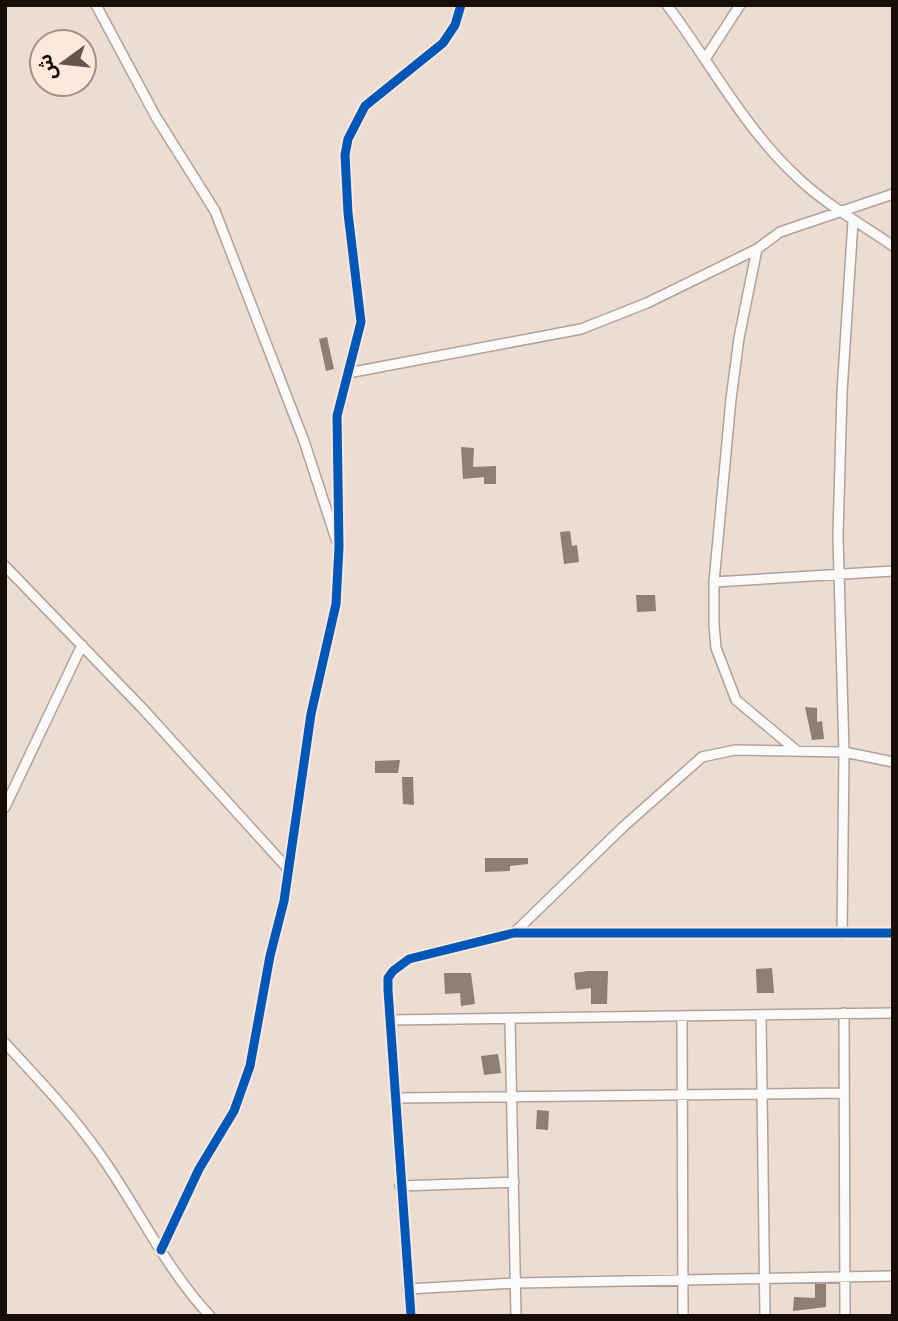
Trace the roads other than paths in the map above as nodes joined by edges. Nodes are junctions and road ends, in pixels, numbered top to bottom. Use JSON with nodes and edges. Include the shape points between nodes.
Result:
{"nodes":[{"id":1,"x":96,"y":5,"type":"edge"},
{"id":2,"x":461,"y":5,"type":"edge"},
{"id":3,"x":667,"y":5,"type":"edge"},
{"id":4,"x":740,"y":5,"type":"edge"},
{"id":5,"x":705,"y":59,"type":"junction"},
{"id":6,"x":893,"y":194,"type":"edge"},
{"id":7,"x":841,"y":214,"type":"junction"},
{"id":8,"x":853,"y":221,"type":"junction"},
{"id":9,"x":893,"y":246,"type":"edge"},
{"id":10,"x":757,"y":248,"type":"junction"},
{"id":11,"x":348,"y":373,"type":"junction"},
{"id":12,"x":339,"y":547,"type":"junction"},
{"id":13,"x":5,"y":566,"type":"edge"},
{"id":14,"x":893,"y":571,"type":"edge"},
{"id":15,"x":839,"y":575,"type":"junction"},
{"id":16,"x":714,"y":582,"type":"junction"},
{"id":17,"x":82,"y":645,"type":"junction"},
{"id":18,"x":797,"y":751,"type":"junction"},
{"id":19,"x":844,"y":752,"type":"junction"},
{"id":20,"x":893,"y":762,"type":"edge"},
{"id":21,"x":5,"y":807,"type":"edge"},
{"id":22,"x":289,"y":870,"type":"junction"},
{"id":23,"x":514,"y":933,"type":"junction"},
{"id":24,"x":893,"y":933,"type":"edge"},
{"id":25,"x":842,"y":934,"type":"junction"},
{"id":26,"x":844,"y":1013,"type":"junction"},
{"id":27,"x":893,"y":1013,"type":"edge"},
{"id":28,"x":761,"y":1016,"type":"junction"},
{"id":29,"x":682,"y":1018,"type":"junction"},
{"id":30,"x":391,"y":1020,"type":"junction"},
{"id":31,"x":510,"y":1020,"type":"junction"},
{"id":32,"x":5,"y":1043,"type":"edge"},
{"id":33,"x":844,"y":1093,"type":"junction"},
{"id":34,"x":762,"y":1094,"type":"junction"},
{"id":35,"x":513,"y":1095,"type":"junction"},
{"id":36,"x":683,"y":1096,"type":"junction"},
{"id":37,"x":396,"y":1098,"type":"junction"},
{"id":38,"x":514,"y":1182,"type":"junction"},
{"id":39,"x":400,"y":1186,"type":"junction"},
{"id":40,"x":161,"y":1250,"type":"junction"},
{"id":41,"x":893,"y":1276,"type":"edge"},
{"id":42,"x":845,"y":1277,"type":"junction"},
{"id":43,"x":766,"y":1278,"type":"junction"},
{"id":44,"x":684,"y":1279,"type":"junction"},
{"id":45,"x":516,"y":1283,"type":"junction"},
{"id":46,"x":408,"y":1289,"type":"junction"},
{"id":47,"x":210,"y":1316,"type":"edge"},
{"id":48,"x":411,"y":1316,"type":"edge"},
{"id":49,"x":516,"y":1316,"type":"edge"},
{"id":50,"x":682,"y":1316,"type":"edge"},
{"id":51,"x":765,"y":1316,"type":"edge"},
{"id":52,"x":845,"y":1316,"type":"edge"}],
"edges":[{"from":1,"to":12,"type":"street","via":[[156,117],[215,211],[304,441]]},
{"from":2,"to":11,"type":"street","via":[[443,43],[365,106],[348,139],[348,213],[361,322]]},
{"from":3,"to":5,"type":"street"},
{"from":4,"to":5,"type":"street"},
{"from":5,"to":7,"type":"street","via":[[763,140]]},
{"from":6,"to":7,"type":"street"},
{"from":7,"to":8,"type":"street"},
{"from":7,"to":10,"type":"street","via":[[780,232]]},
{"from":8,"to":9,"type":"street"},
{"from":8,"to":15,"type":"street","via":[[842,392]]},
{"from":10,"to":11,"type":"street","via":[[612,319],[582,329]]},
{"from":10,"to":16,"type":"street","via":[[739,338]]},
{"from":11,"to":12,"type":"street","via":[[337,416]]},
{"from":12,"to":22,"type":"street","via":[[336,604],[311,714]]},
{"from":13,"to":17,"type":"street"},
{"from":14,"to":15,"type":"street"},
{"from":15,"to":16,"type":"street"},
{"from":15,"to":19,"type":"street"},
{"from":16,"to":18,"type":"street","via":[[716,648],[736,700]]},
{"from":17,"to":21,"type":"street"},
{"from":17,"to":22,"type":"street"},
{"from":18,"to":19,"type":"street"},
{"from":18,"to":23,"type":"street","via":[[735,750],[702,758]]},
{"from":19,"to":20,"type":"street"},
{"from":19,"to":25,"type":"street"},
{"from":22,"to":40,"type":"street","via":[[250,1066],[234,1111]]},
{"from":23,"to":25,"type":"street"},
{"from":23,"to":30,"type":"street","via":[[408,960],[388,978]]},
{"from":24,"to":25,"type":"street"},
{"from":26,"to":27,"type":"street"},
{"from":26,"to":28,"type":"street"},
{"from":26,"to":33,"type":"street"},
{"from":28,"to":29,"type":"street"},
{"from":28,"to":34,"type":"street"},
{"from":29,"to":31,"type":"street"},
{"from":29,"to":36,"type":"street"},
{"from":30,"to":31,"type":"street"},
{"from":30,"to":37,"type":"street"},
{"from":31,"to":35,"type":"street"},
{"from":32,"to":40,"type":"street","via":[[61,1103],[99,1153]]},
{"from":33,"to":34,"type":"street"},
{"from":33,"to":42,"type":"street"},
{"from":34,"to":36,"type":"street"},
{"from":34,"to":43,"type":"street"},
{"from":35,"to":36,"type":"street"},
{"from":35,"to":37,"type":"street"},
{"from":35,"to":38,"type":"street"},
{"from":36,"to":44,"type":"street"},
{"from":37,"to":39,"type":"street"},
{"from":38,"to":39,"type":"street"},
{"from":38,"to":45,"type":"street"},
{"from":39,"to":46,"type":"street"},
{"from":40,"to":47,"type":"street"},
{"from":41,"to":42,"type":"street"},
{"from":42,"to":43,"type":"street"},
{"from":42,"to":52,"type":"street"},
{"from":43,"to":44,"type":"street"},
{"from":43,"to":51,"type":"street"},
{"from":44,"to":45,"type":"street"},
{"from":44,"to":50,"type":"street"},
{"from":45,"to":46,"type":"street"},
{"from":45,"to":49,"type":"street"},
{"from":46,"to":48,"type":"street"}]}
